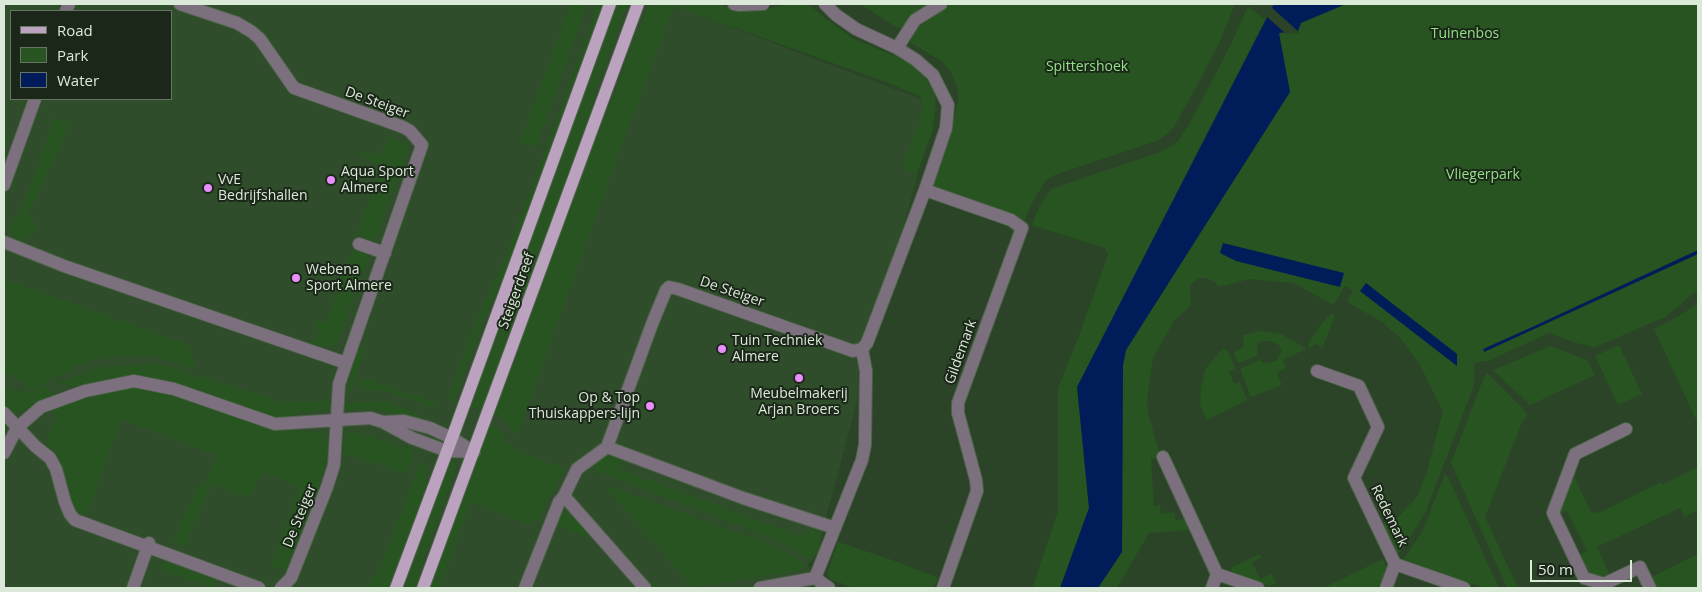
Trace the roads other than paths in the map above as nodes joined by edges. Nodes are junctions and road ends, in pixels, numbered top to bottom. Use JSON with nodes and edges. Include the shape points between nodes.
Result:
{"nodes":[{"id":1,"x":180,"y":4,"type":"edge"},
{"id":2,"x":610,"y":4,"type":"edge"},
{"id":3,"x":638,"y":4,"type":"edge"},
{"id":4,"x":734,"y":4,"type":"edge"},
{"id":5,"x":763,"y":4,"type":"edge"},
{"id":6,"x":825,"y":4,"type":"edge"},
{"id":7,"x":941,"y":4,"type":"edge"},
{"id":8,"x":896,"y":48,"type":"junction"},
{"id":9,"x":34,"y":100,"type":"edge"},
{"id":10,"x":4,"y":185,"type":"edge"},
{"id":11,"x":925,"y":190,"type":"junction"},
{"id":12,"x":4,"y":242,"type":"edge"},
{"id":13,"x":359,"y":244,"type":"dead end"},
{"id":14,"x":385,"y":253,"type":"junction"},
{"id":15,"x":862,"y":349,"type":"junction"},
{"id":16,"x":346,"y":363,"type":"junction"},
{"id":17,"x":1317,"y":370,"type":"dead end"},
{"id":18,"x":4,"y":413,"type":"edge"},
{"id":19,"x":337,"y":420,"type":"junction"},
{"id":20,"x":383,"y":422,"type":"junction"},
{"id":21,"x":18,"y":428,"type":"junction"},
{"id":22,"x":1626,"y":429,"type":"dead end"},
{"id":23,"x":452,"y":438,"type":"junction"},
{"id":24,"x":607,"y":447,"type":"junction"},
{"id":25,"x":447,"y":451,"type":"junction"},
{"id":26,"x":474,"y":452,"type":"junction"},
{"id":27,"x":4,"y":453,"type":"edge"},
{"id":28,"x":1164,"y":457,"type":"dead end"},
{"id":29,"x":564,"y":496,"type":"junction"},
{"id":30,"x":834,"y":528,"type":"junction"},
{"id":31,"x":148,"y":545,"type":"junction"},
{"id":32,"x":1395,"y":564,"type":"junction"},
{"id":33,"x":1218,"y":574,"type":"junction"},
{"id":34,"x":815,"y":578,"type":"junction"},
{"id":35,"x":254,"y":587,"type":"edge"},
{"id":36,"x":133,"y":588,"type":"edge"},
{"id":37,"x":281,"y":588,"type":"edge"},
{"id":38,"x":396,"y":588,"type":"edge"},
{"id":39,"x":423,"y":588,"type":"edge"},
{"id":40,"x":526,"y":588,"type":"edge"},
{"id":41,"x":645,"y":588,"type":"edge"},
{"id":42,"x":760,"y":588,"type":"edge"},
{"id":43,"x":829,"y":588,"type":"edge"},
{"id":44,"x":943,"y":588,"type":"edge"},
{"id":45,"x":1212,"y":588,"type":"edge"},
{"id":46,"x":1258,"y":588,"type":"edge"},
{"id":47,"x":1386,"y":588,"type":"edge"},
{"id":48,"x":1464,"y":588,"type":"edge"},
{"id":49,"x":1650,"y":588,"type":"edge"}],
"edges":[{"from":1,"to":14,"type":"street","name":"De Steiger","via":[[237,23],[252,32],[294,88],[403,126],[422,145]]},
{"from":2,"to":23,"type":"main road","name":"Steigerdreef"},
{"from":3,"to":26,"type":"main road","name":"Steigerdreef"},
{"from":4,"to":5,"type":"street"},
{"from":6,"to":8,"type":"street","via":[[856,29]]},
{"from":7,"to":8,"type":"street","via":[[915,20]]},
{"from":8,"to":11,"type":"street","via":[[933,75],[948,106],[946,128]]},
{"from":9,"to":10,"type":"street"},
{"from":11,"to":15,"type":"street"},
{"from":11,"to":44,"type":"street","name":"Gildemark","via":[[1011,220],[1022,228],[958,403],[977,491]]},
{"from":12,"to":16,"type":"street","via":[[64,266]]},
{"from":13,"to":14,"type":"street"},
{"from":14,"to":16,"type":"street","name":"De Steiger"},
{"from":15,"to":24,"type":"street","name":"De Steiger","via":[[853,351],[669,287]]},
{"from":15,"to":30,"type":"street","via":[[866,371],[865,445]]},
{"from":16,"to":19,"type":"street","name":"De Steiger","via":[[339,384]]},
{"from":17,"to":32,"type":"street","name":"Redemark","via":[[1358,386],[1378,427],[1354,478]]},
{"from":18,"to":21,"type":"street"},
{"from":19,"to":20,"type":"street","via":[[370,418]]},
{"from":19,"to":21,"type":"street","via":[[275,424],[174,389],[134,381],[85,390],[41,407]]},
{"from":19,"to":37,"type":"street","name":"De Steiger","via":[[334,464],[328,487],[291,578]]},
{"from":20,"to":23,"type":"street","via":[[404,421]]},
{"from":20,"to":25,"type":"street","via":[[401,433]]},
{"from":21,"to":27,"type":"street"},
{"from":21,"to":31,"type":"street","via":[[50,458],[65,502],[75,520]]},
{"from":22,"to":49,"type":"street","via":[[1575,454],[1553,514],[1584,578],[1604,584],[1640,567]]},
{"from":23,"to":25,"type":"main road","name":"Steigerdreef"},
{"from":23,"to":26,"type":"street"},
{"from":24,"to":29,"type":"street","via":[[578,469]]},
{"from":24,"to":30,"type":"street"},
{"from":25,"to":26,"type":"street"},
{"from":25,"to":38,"type":"main road","name":"Steigerdreef"},
{"from":26,"to":39,"type":"main road","name":"Steigerdreef"},
{"from":28,"to":33,"type":"street"},
{"from":29,"to":40,"type":"street"},
{"from":29,"to":41,"type":"street"},
{"from":30,"to":34,"type":"street"},
{"from":31,"to":35,"type":"street"},
{"from":31,"to":36,"type":"street"},
{"from":32,"to":47,"type":"street"},
{"from":32,"to":48,"type":"street"},
{"from":33,"to":45,"type":"street"},
{"from":33,"to":46,"type":"street"},
{"from":34,"to":42,"type":"street"},
{"from":34,"to":43,"type":"street"}]}
